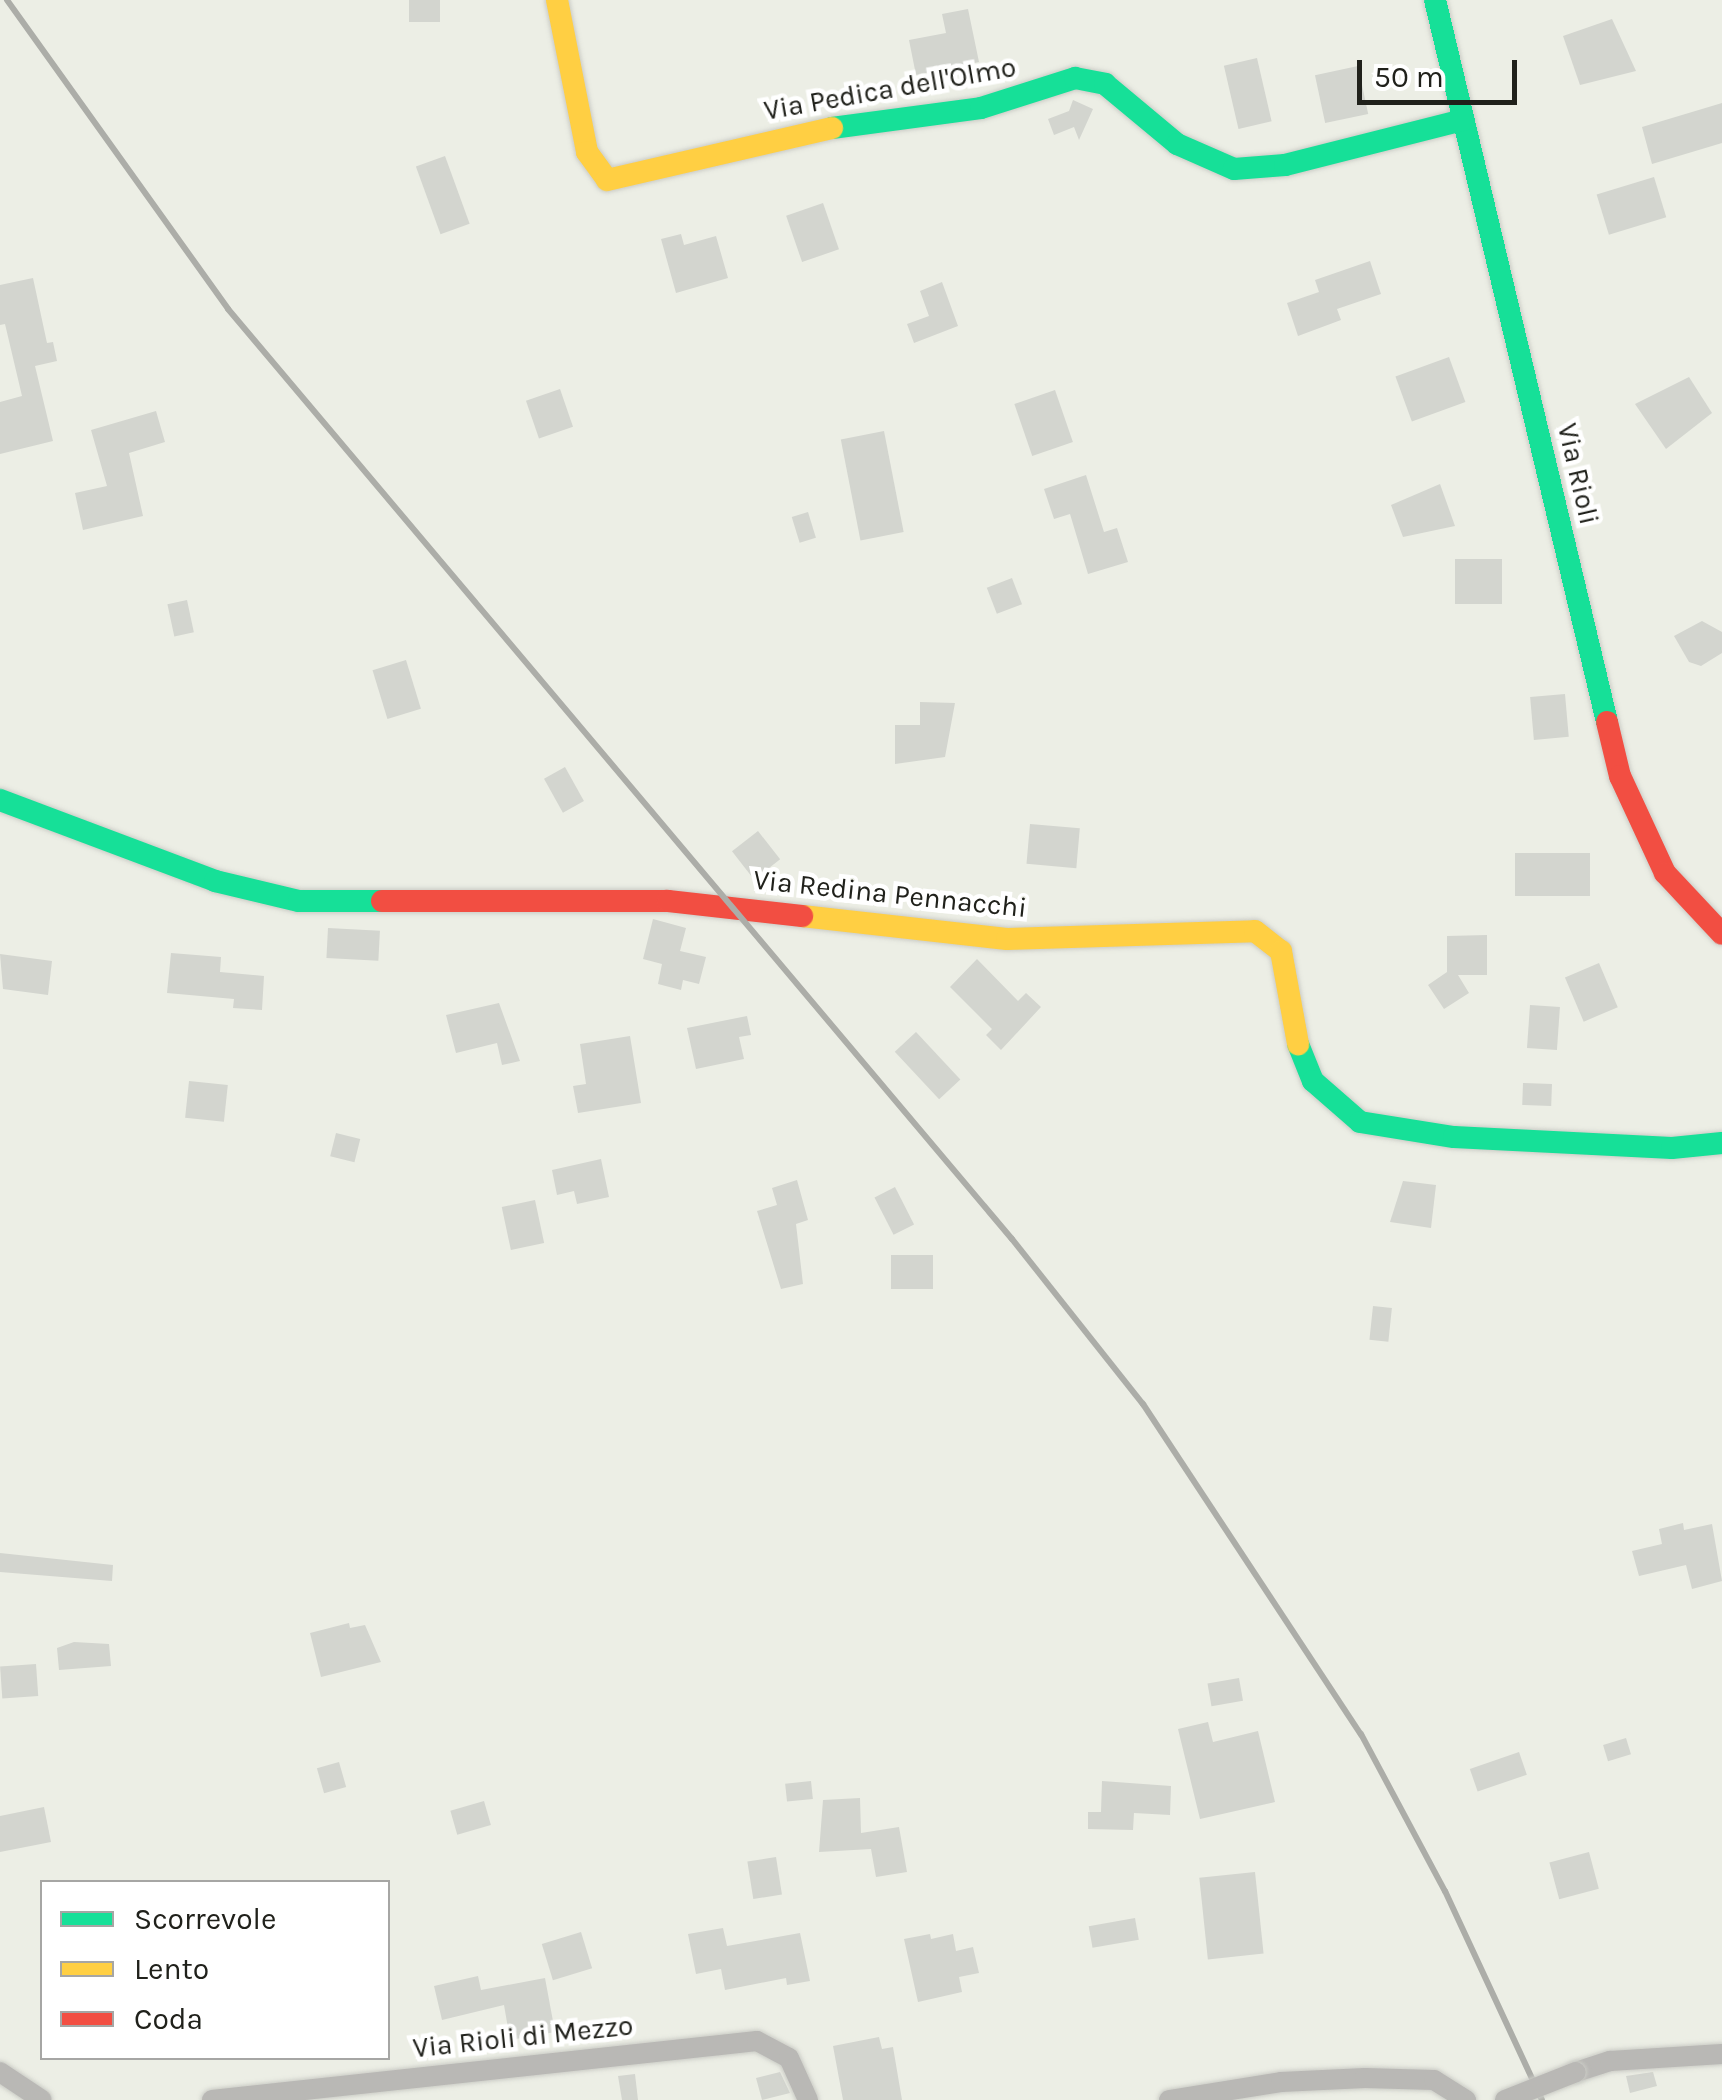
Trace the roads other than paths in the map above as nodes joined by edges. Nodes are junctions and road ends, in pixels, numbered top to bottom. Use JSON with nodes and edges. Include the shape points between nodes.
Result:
{"nodes":[{"id":1,"x":557,"y":0,"type":"edge"},
{"id":2,"x":1434,"y":0,"type":"edge"},
{"id":3,"x":1463,"y":120,"type":"junction"},
{"id":4,"x":0,"y":800,"type":"edge"},
{"id":5,"x":1722,"y":934,"type":"edge"},
{"id":6,"x":1722,"y":1143,"type":"edge"},
{"id":7,"x":1722,"y":2054,"type":"edge"},
{"id":8,"x":0,"y":2072,"type":"edge"},
{"id":9,"x":42,"y":2100,"type":"edge"},
{"id":10,"x":212,"y":2100,"type":"edge"},
{"id":11,"x":808,"y":2100,"type":"edge"},
{"id":12,"x":1169,"y":2100,"type":"edge"},
{"id":13,"x":1466,"y":2100,"type":"edge"},
{"id":14,"x":1505,"y":2100,"type":"edge"}],
"edges":[{"from":1,"to":3,"type":"street","name":"Via Pedica dell'Olmo","via":[[587,152],[607,180],[805,132],[981,108],[1075,78],[1106,84],[1184,148],[1234,168],[1285,165]]},
{"from":2,"to":3,"type":"street","name":"Via Rioli"},
{"from":3,"to":5,"type":"street","name":"Via Rioli","via":[[1620,776],[1665,872]]},
{"from":4,"to":6,"type":"street","name":"Via Redina Pennacchi","via":[[198,876],[286,900],[668,902],[998,939],[1255,931],[1281,950],[1297,1040],[1313,1081],[1360,1122],[1454,1137],[1672,1148]]},
{"from":7,"to":14,"type":"street","bridge":true,"via":[[1610,2061]]},
{"from":8,"to":9,"type":"street"},
{"from":10,"to":11,"type":"street","name":"Via Rioli di Mezzo","via":[[758,2041],[784,2052]]},
{"from":12,"to":13,"type":"street","via":[[1292,2080],[1382,2078],[1442,2082]]}]}
